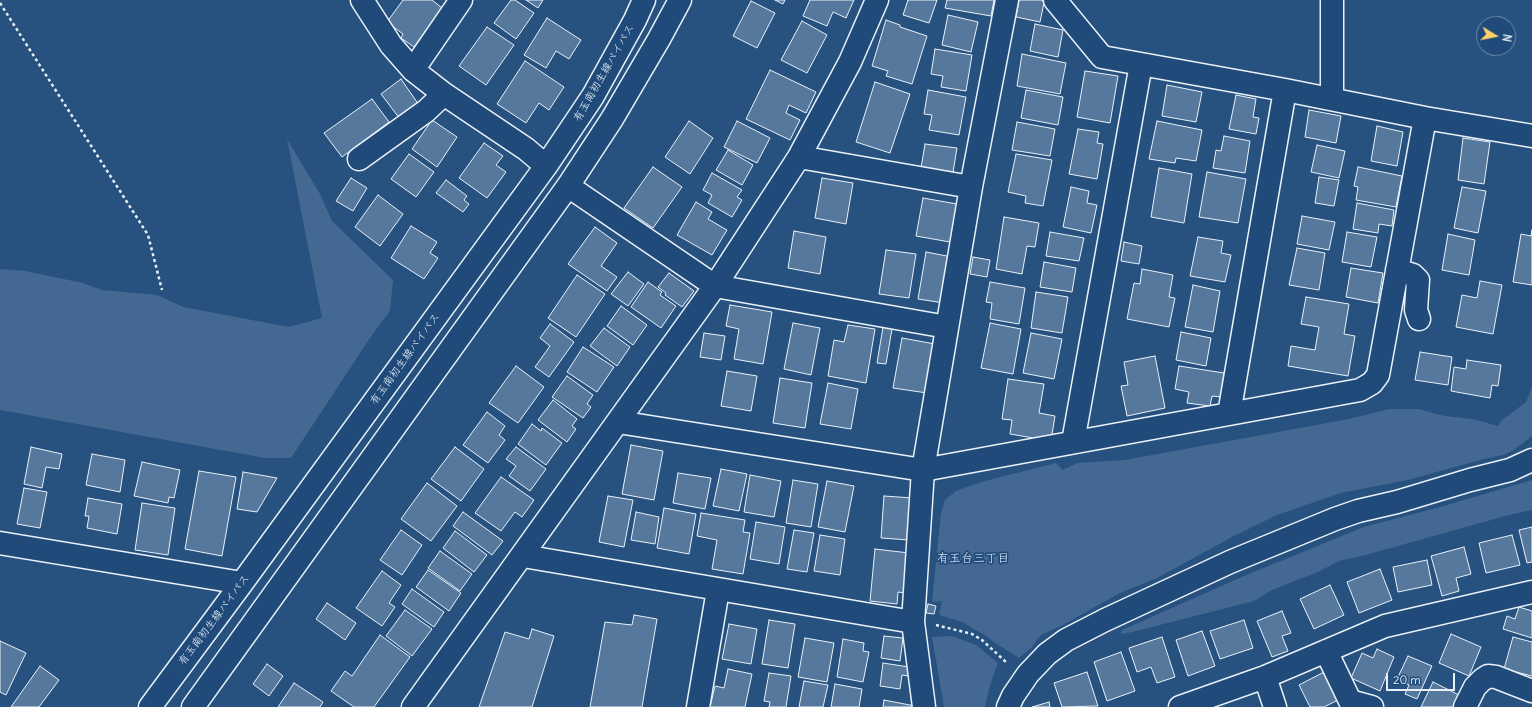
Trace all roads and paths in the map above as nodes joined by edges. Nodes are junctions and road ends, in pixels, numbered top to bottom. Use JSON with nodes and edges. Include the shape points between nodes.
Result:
{"nodes":[{"id":1,"x":362,"y":0,"type":"edge"},
{"id":2,"x":461,"y":0,"type":"edge"},
{"id":3,"x":644,"y":0,"type":"edge"},
{"id":4,"x":680,"y":0,"type":"edge"},
{"id":5,"x":877,"y":0,"type":"edge"},
{"id":6,"x":1007,"y":0,"type":"edge"},
{"id":7,"x":1055,"y":0,"type":"edge"},
{"id":8,"x":1332,"y":0,"type":"edge"},
{"id":9,"x":0,"y":3,"type":"edge"},
{"id":10,"x":1141,"y":64,"type":"junction"},
{"id":11,"x":413,"y":70,"type":"junction"},
{"id":12,"x":1285,"y":90,"type":"junction"},
{"id":13,"x":444,"y":94,"type":"junction"},
{"id":14,"x":1332,"y":99,"type":"junction"},
{"id":15,"x":1426,"y":118,"type":"junction"},
{"id":16,"x":1532,"y":136,"type":"edge"},
{"id":17,"x":799,"y":157,"type":"junction"},
{"id":18,"x":359,"y":158,"type":"dead end"},
{"id":19,"x":546,"y":166,"type":"junction"},
{"id":20,"x":568,"y":186,"type":"junction"},
{"id":21,"x":971,"y":186,"type":"junction"},
{"id":22,"x":1397,"y":270,"type":"junction"},
{"id":23,"x":715,"y":286,"type":"junction"},
{"id":24,"x":162,"y":290,"type":"dead end"},
{"id":25,"x":1419,"y":319,"type":"dead end"},
{"id":26,"x":947,"y":327,"type":"junction"},
{"id":27,"x":1229,"y":414,"type":"junction"},
{"id":28,"x":618,"y":422,"type":"junction"},
{"id":29,"x":1072,"y":442,"type":"junction"},
{"id":30,"x":1532,"y":460,"type":"edge"},
{"id":31,"x":923,"y":470,"type":"junction"},
{"id":32,"x":0,"y":543,"type":"edge"},
{"id":33,"x":523,"y":556,"type":"junction"},
{"id":34,"x":242,"y":583,"type":"junction"},
{"id":35,"x":718,"y":590,"type":"junction"},
{"id":36,"x":1532,"y":592,"type":"edge"},
{"id":37,"x":922,"y":623,"type":"junction"},
{"id":38,"x":1326,"y":651,"type":"junction"},
{"id":39,"x":1007,"y":663,"type":"dead end"},
{"id":40,"x":1265,"y":677,"type":"junction"},
{"id":41,"x":1532,"y":690,"type":"edge"},
{"id":42,"x":150,"y":707,"type":"edge"},
{"id":43,"x":193,"y":707,"type":"edge"},
{"id":44,"x":412,"y":707,"type":"edge"},
{"id":45,"x":698,"y":707,"type":"edge"},
{"id":46,"x":924,"y":707,"type":"edge"},
{"id":47,"x":1008,"y":707,"type":"edge"},
{"id":48,"x":1180,"y":707,"type":"edge"},
{"id":49,"x":1275,"y":707,"type":"edge"},
{"id":50,"x":1372,"y":707,"type":"edge"},
{"id":51,"x":1465,"y":707,"type":"edge"}],
"edges":[{"from":1,"to":11,"type":"street","via":[[391,45]]},
{"from":2,"to":11,"type":"street"},
{"from":3,"to":19,"type":"street","name":"有玉南初生線バイパス","via":[[593,96]]},
{"from":4,"to":20,"type":"street","via":[[612,119]]},
{"from":5,"to":17,"type":"street","via":[[850,62]]},
{"from":6,"to":21,"type":"street"},
{"from":7,"to":10,"type":"street","via":[[1102,57]]},
{"from":8,"to":14,"type":"street"},
{"from":9,"to":24,"type":"path","via":[[148,235]]},
{"from":10,"to":12,"type":"street"},
{"from":10,"to":29,"type":"street"},
{"from":11,"to":13,"type":"street"},
{"from":12,"to":14,"type":"street"},
{"from":12,"to":27,"type":"street"},
{"from":13,"to":18,"type":"street","via":[[426,111]]},
{"from":13,"to":19,"type":"street","via":[[526,148]]},
{"from":14,"to":15,"type":"street"},
{"from":15,"to":16,"type":"street"},
{"from":15,"to":22,"type":"street"},
{"from":17,"to":21,"type":"street"},
{"from":17,"to":23,"type":"street"},
{"from":19,"to":34,"type":"street","name":"有玉南初生線バイパス"},
{"from":20,"to":23,"type":"street"},
{"from":20,"to":43,"type":"street"},
{"from":21,"to":26,"type":"street"},
{"from":22,"to":25,"type":"street","via":[[1418,280],[1416,310]]},
{"from":22,"to":27,"type":"street","via":[[1378,375],[1372,383],[1360,390]]},
{"from":23,"to":26,"type":"street"},
{"from":23,"to":28,"type":"street"},
{"from":26,"to":31,"type":"street"},
{"from":27,"to":29,"type":"street"},
{"from":28,"to":31,"type":"street"},
{"from":28,"to":33,"type":"street"},
{"from":29,"to":31,"type":"street"},
{"from":30,"to":47,"type":"street","via":[[1510,470],[1335,519],[1230,562],[1104,620],[1066,640],[1047,654],[1028,674],[1012,696]]},
{"from":31,"to":37,"type":"street"},
{"from":32,"to":34,"type":"street"},
{"from":33,"to":35,"type":"street"},
{"from":33,"to":44,"type":"street"},
{"from":34,"to":42,"type":"street","name":"有玉南初生線バイパス"},
{"from":35,"to":37,"type":"street"},
{"from":35,"to":45,"type":"street"},
{"from":36,"to":38,"type":"street","via":[[1385,626]]},
{"from":37,"to":39,"type":"path","via":[[972,634]]},
{"from":37,"to":46,"type":"street"},
{"from":38,"to":40,"type":"street"},
{"from":38,"to":50,"type":"street","via":[[1350,701]]},
{"from":40,"to":48,"type":"street"},
{"from":40,"to":49,"type":"street"},
{"from":41,"to":51,"type":"street","via":[[1488,676],[1475,687]]}]}
